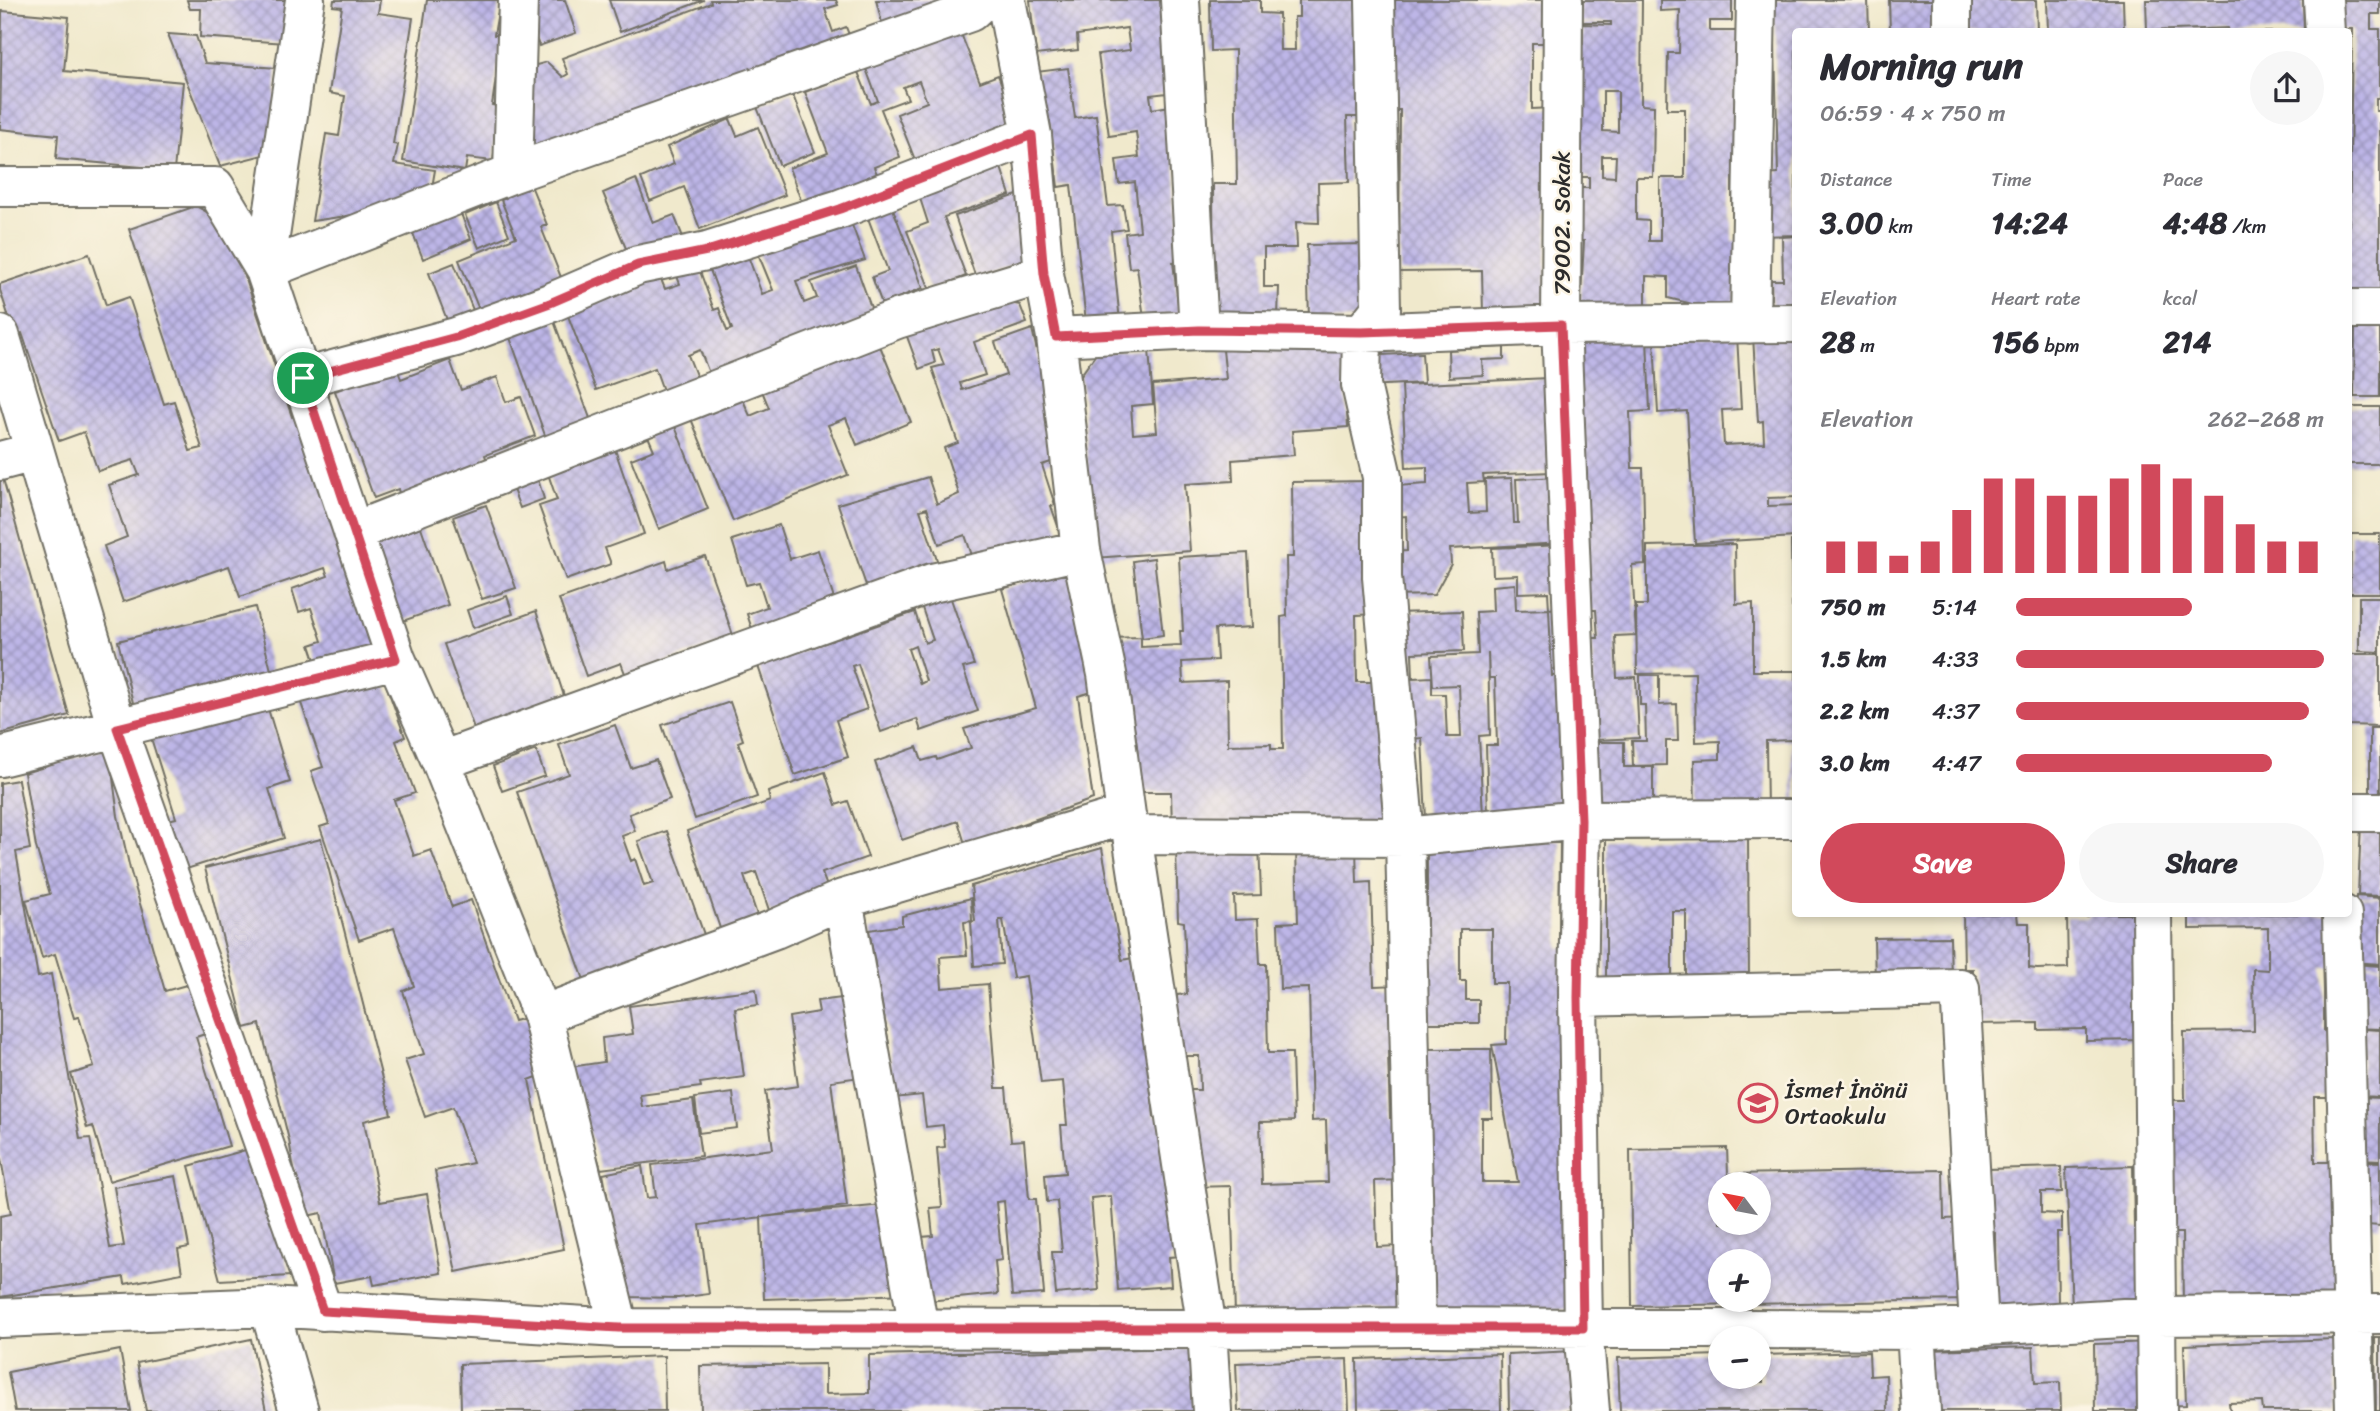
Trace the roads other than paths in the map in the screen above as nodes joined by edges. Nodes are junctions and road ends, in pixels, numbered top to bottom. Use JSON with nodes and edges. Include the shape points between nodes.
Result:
{"nodes":[{"id":1,"x":305,"y":0,"type":"edge"},
{"id":2,"x":518,"y":0,"type":"edge"},
{"id":3,"x":983,"y":0,"type":"edge"},
{"id":4,"x":1006,"y":0,"type":"edge"},
{"id":5,"x":1180,"y":0,"type":"edge"},
{"id":6,"x":1375,"y":0,"type":"edge"},
{"id":7,"x":1563,"y":0,"type":"edge"},
{"id":8,"x":1756,"y":0,"type":"edge"},
{"id":9,"x":1952,"y":0,"type":"edge"},
{"id":10,"x":2323,"y":0,"type":"edge"},
{"id":11,"x":1952,"y":28,"type":"edge"},
{"id":12,"x":2325,"y":28,"type":"edge"},
{"id":13,"x":1032,"y":135,"type":"junction"},
{"id":14,"x":513,"y":173,"type":"junction"},
{"id":15,"x":0,"y":187,"type":"edge"},
{"id":16,"x":265,"y":270,"type":"junction"},
{"id":17,"x":1044,"y":274,"type":"junction"},
{"id":18,"x":2352,"y":309,"type":"edge"},
{"id":19,"x":2380,"y":309,"type":"edge"},
{"id":20,"x":1792,"y":323,"type":"edge"},
{"id":21,"x":1750,"y":324,"type":"junction"},
{"id":22,"x":1561,"y":325,"type":"junction"},
{"id":23,"x":1199,"y":330,"type":"junction"},
{"id":24,"x":1362,"y":332,"type":"junction"},
{"id":25,"x":0,"y":335,"type":"edge"},
{"id":26,"x":1056,"y":337,"type":"junction"},
{"id":27,"x":303,"y":378,"type":"junction"},
{"id":28,"x":17,"y":456,"type":"edge"},
{"id":29,"x":354,"y":532,"type":"junction"},
{"id":30,"x":1082,"y":550,"type":"junction"},
{"id":31,"x":396,"y":659,"type":"junction"},
{"id":32,"x":117,"y":728,"type":"junction"},
{"id":33,"x":0,"y":757,"type":"edge"},
{"id":34,"x":441,"y":761,"type":"junction"},
{"id":35,"x":2352,"y":812,"type":"edge"},
{"id":36,"x":2380,"y":812,"type":"edge"},
{"id":37,"x":1792,"y":819,"type":"edge"},
{"id":38,"x":1581,"y":820,"type":"junction"},
{"id":39,"x":1129,"y":825,"type":"junction"},
{"id":40,"x":1405,"y":836,"type":"junction"},
{"id":41,"x":843,"y":900,"type":"junction"},
{"id":42,"x":2152,"y":917,"type":"edge"},
{"id":43,"x":2342,"y":917,"type":"edge"},
{"id":44,"x":1578,"y":997,"type":"junction"},
{"id":45,"x":542,"y":1015,"type":"junction"},
{"id":46,"x":269,"y":1307,"type":"junction"},
{"id":47,"x":323,"y":1311,"type":"junction"},
{"id":48,"x":2365,"y":1314,"type":"edge"},
{"id":49,"x":2158,"y":1316,"type":"junction"},
{"id":50,"x":0,"y":1318,"type":"edge"},
{"id":51,"x":1416,"y":1326,"type":"junction"},
{"id":52,"x":1979,"y":1327,"type":"junction"},
{"id":53,"x":619,"y":1328,"type":"junction"},
{"id":54,"x":1583,"y":1328,"type":"junction"},
{"id":55,"x":919,"y":1329,"type":"junction"},
{"id":56,"x":1207,"y":1329,"type":"junction"},
{"id":57,"x":1916,"y":1330,"type":"junction"},
{"id":58,"x":299,"y":1411,"type":"edge"},
{"id":59,"x":1212,"y":1411,"type":"edge"},
{"id":60,"x":1590,"y":1411,"type":"edge"},
{"id":61,"x":1921,"y":1411,"type":"edge"},
{"id":62,"x":2157,"y":1411,"type":"edge"},
{"id":63,"x":2355,"y":1411,"type":"edge"}],
"edges":[{"from":1,"to":16,"type":"street"},
{"from":2,"to":14,"type":"street"},
{"from":3,"to":14,"type":"street","via":[[970,12]]},
{"from":4,"to":13,"type":"street"},
{"from":5,"to":23,"type":"street"},
{"from":6,"to":24,"type":"street","via":[[1381,309]]},
{"from":7,"to":22,"type":"street","name":"79002. Sokak"},
{"from":8,"to":21,"type":"street"},
{"from":9,"to":11,"type":"street"},
{"from":10,"to":12,"type":"street"},
{"from":13,"to":17,"type":"street"},
{"from":13,"to":27,"type":"street","via":[[840,209],[707,251],[638,265],[456,337]]},
{"from":14,"to":16,"type":"street"},
{"from":15,"to":16,"type":"street","via":[[215,187]]},
{"from":16,"to":27,"type":"street"},
{"from":17,"to":26,"type":"street"},
{"from":17,"to":29,"type":"street","via":[[897,319]]},
{"from":18,"to":19,"type":"street"},
{"from":20,"to":21,"type":"street"},
{"from":21,"to":22,"type":"street"},
{"from":22,"to":24,"type":"street"},
{"from":22,"to":38,"type":"street","name":"79002. Sokak"},
{"from":23,"to":24,"type":"street"},
{"from":23,"to":26,"type":"street"},
{"from":24,"to":40,"type":"street","via":[[1361,385],[1382,477],[1382,577]]},
{"from":25,"to":28,"type":"street"},
{"from":26,"to":30,"type":"street"},
{"from":27,"to":29,"type":"street"},
{"from":28,"to":32,"type":"street"},
{"from":29,"to":31,"type":"street"},
{"from":30,"to":34,"type":"street","via":[[932,583]]},
{"from":30,"to":39,"type":"street","via":[[1108,674]]},
{"from":31,"to":32,"type":"street"},
{"from":31,"to":34,"type":"street"},
{"from":32,"to":33,"type":"street"},
{"from":32,"to":47,"type":"street"},
{"from":34,"to":45,"type":"street"},
{"from":35,"to":36,"type":"street"},
{"from":37,"to":38,"type":"street"},
{"from":38,"to":40,"type":"street"},
{"from":38,"to":44,"type":"street","name":"79002. Sokak"},
{"from":39,"to":40,"type":"street"},
{"from":39,"to":41,"type":"street"},
{"from":39,"to":56,"type":"street"},
{"from":40,"to":51,"type":"street"},
{"from":41,"to":45,"type":"street"},
{"from":41,"to":55,"type":"street"},
{"from":42,"to":49,"type":"street"},
{"from":43,"to":48,"type":"street"},
{"from":44,"to":52,"type":"street","via":[[1960,988]]},
{"from":44,"to":54,"type":"street","name":"79002. Sokak"},
{"from":45,"to":53,"type":"street"},
{"from":46,"to":47,"type":"street"},
{"from":46,"to":50,"type":"street"},
{"from":46,"to":58,"type":"street"},
{"from":47,"to":53,"type":"street"},
{"from":48,"to":49,"type":"street"},
{"from":48,"to":63,"type":"street"},
{"from":49,"to":52,"type":"street"},
{"from":49,"to":62,"type":"street"},
{"from":51,"to":54,"type":"street"},
{"from":51,"to":56,"type":"street"},
{"from":52,"to":57,"type":"street"},
{"from":53,"to":55,"type":"street"},
{"from":54,"to":57,"type":"street"},
{"from":54,"to":60,"type":"street","name":"79002. Sokak"},
{"from":55,"to":56,"type":"street"},
{"from":56,"to":59,"type":"street"},
{"from":57,"to":61,"type":"street"}]}
